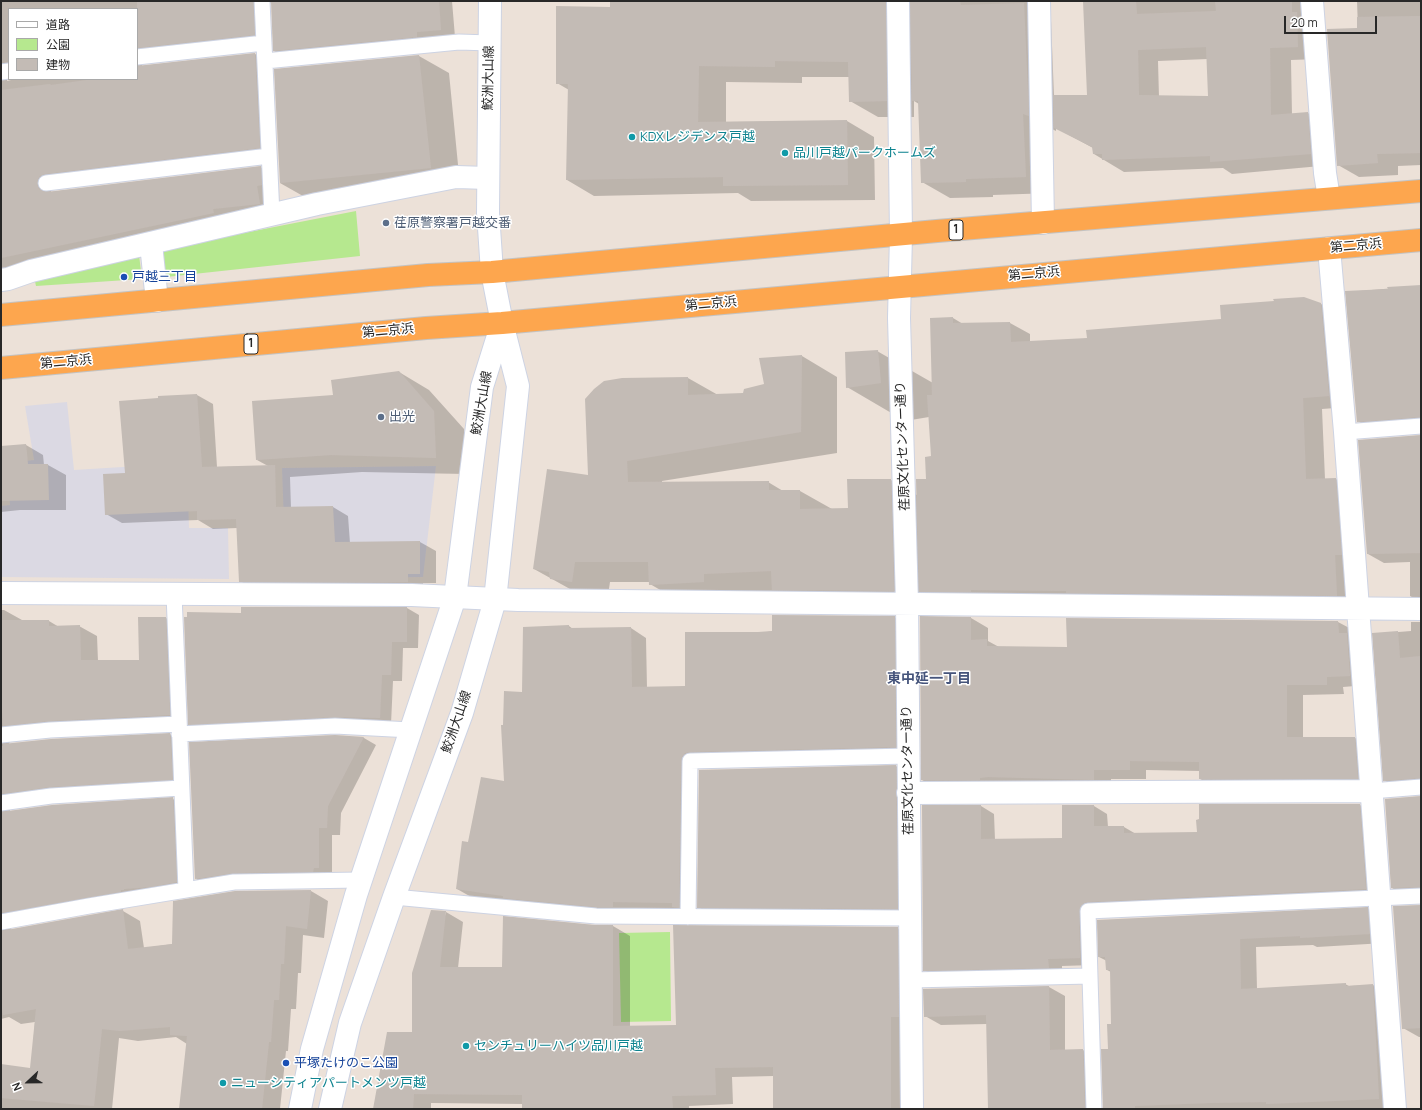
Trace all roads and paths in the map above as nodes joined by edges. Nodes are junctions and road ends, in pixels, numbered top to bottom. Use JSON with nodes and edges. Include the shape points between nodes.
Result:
{"nodes":[{"id":1,"x":262,"y":1,"type":"edge"},
{"id":2,"x":490,"y":1,"type":"edge"},
{"id":3,"x":898,"y":1,"type":"edge"},
{"id":4,"x":1039,"y":1,"type":"edge"},
{"id":5,"x":1312,"y":1,"type":"edge"},
{"id":6,"x":264,"y":43,"type":"junction"},
{"id":7,"x":490,"y":43,"type":"junction"},
{"id":8,"x":138,"y":57,"type":"edge"},
{"id":9,"x":265,"y":60,"type":"junction"},
{"id":10,"x":269,"y":156,"type":"junction"},
{"id":11,"x":488,"y":178,"type":"junction"},
{"id":12,"x":46,"y":183,"type":"dead end"},
{"id":13,"x":1421,"y":191,"type":"edge"},
{"id":14,"x":1329,"y":198,"type":"junction"},
{"id":15,"x":272,"y":215,"type":"junction"},
{"id":16,"x":1042,"y":223,"type":"junction"},
{"id":17,"x":901,"y":235,"type":"junction"},
{"id":18,"x":1421,"y":240,"type":"edge"},
{"id":19,"x":151,"y":244,"type":"junction"},
{"id":20,"x":1329,"y":248,"type":"junction"},
{"id":21,"x":492,"y":272,"type":"junction"},
{"id":22,"x":1,"y":280,"type":"edge"},
{"id":23,"x":901,"y":287,"type":"junction"},
{"id":24,"x":157,"y":301,"type":"junction"},
{"id":25,"x":1,"y":315,"type":"edge"},
{"id":26,"x":502,"y":323,"type":"junction"},
{"id":27,"x":1,"y":368,"type":"edge"},
{"id":28,"x":1421,"y":426,"type":"edge"},
{"id":29,"x":1346,"y":432,"type":"junction"},
{"id":30,"x":1,"y":593,"type":"edge"},
{"id":31,"x":174,"y":594,"type":"junction"},
{"id":32,"x":455,"y":597,"type":"junction"},
{"id":33,"x":495,"y":600,"type":"junction"},
{"id":34,"x":907,"y":603,"type":"junction"},
{"id":35,"x":1358,"y":609,"type":"junction"},
{"id":36,"x":1421,"y":609,"type":"edge"},
{"id":37,"x":179,"y":729,"type":"junction"},
{"id":38,"x":411,"y":730,"type":"junction"},
{"id":39,"x":1,"y":735,"type":"edge"},
{"id":40,"x":908,"y":756,"type":"junction"},
{"id":41,"x":1421,"y":787,"type":"edge"},
{"id":42,"x":181,"y":788,"type":"junction"},
{"id":43,"x":1371,"y":791,"type":"junction"},
{"id":44,"x":908,"y":793,"type":"junction"},
{"id":45,"x":1,"y":803,"type":"edge"},
{"id":46,"x":360,"y":880,"type":"junction"},
{"id":47,"x":186,"y":890,"type":"junction"},
{"id":48,"x":1421,"y":896,"type":"edge"},
{"id":49,"x":394,"y":897,"type":"junction"},
{"id":50,"x":1379,"y":898,"type":"junction"},
{"id":51,"x":688,"y":917,"type":"junction"},
{"id":52,"x":910,"y":918,"type":"junction"},
{"id":53,"x":1,"y":922,"type":"edge"},
{"id":54,"x":1090,"y":976,"type":"junction"},
{"id":55,"x":910,"y":980,"type":"junction"},
{"id":56,"x":300,"y":1109,"type":"edge"},
{"id":57,"x":330,"y":1109,"type":"edge"},
{"id":58,"x":912,"y":1109,"type":"edge"},
{"id":59,"x":1094,"y":1109,"type":"edge"},
{"id":60,"x":1395,"y":1109,"type":"edge"}],
"edges":[{"from":1,"to":6,"type":"lane"},
{"from":2,"to":7,"type":"street","name":"鮫洲大山線"},
{"from":3,"to":17,"type":"street","name":"荏原文化センター通り"},
{"from":4,"to":16,"type":"street"},
{"from":5,"to":14,"type":"street"},
{"from":6,"to":8,"type":"lane"},
{"from":6,"to":9,"type":"lane"},
{"from":7,"to":9,"type":"lane","via":[[459,42]]},
{"from":7,"to":11,"type":"street","name":"鮫洲大山線"},
{"from":9,"to":10,"type":"lane"},
{"from":10,"to":12,"type":"lane"},
{"from":10,"to":15,"type":"lane"},
{"from":11,"to":15,"type":"street","via":[[456,178]]},
{"from":11,"to":21,"type":"street","name":"鮫洲大山線"},
{"from":13,"to":14,"type":"highway","number":"1"},
{"from":14,"to":16,"type":"highway","number":"1"},
{"from":15,"to":19,"type":"street"},
{"from":16,"to":17,"type":"highway","number":"1"},
{"from":17,"to":21,"type":"highway","number":"1"},
{"from":17,"to":23,"type":"street","name":"荏原文化センター通り"},
{"from":18,"to":20,"type":"highway","name":"第二京浜","number":"1"},
{"from":19,"to":22,"type":"street"},
{"from":19,"to":24,"type":"street"},
{"from":20,"to":23,"type":"highway","name":"第二京浜","number":"1"},
{"from":20,"to":29,"type":"street"},
{"from":21,"to":24,"type":"highway","number":"1","via":[[428,275]]},
{"from":21,"to":26,"type":"street","name":"鮫洲大山線"},
{"from":23,"to":26,"type":"highway","name":"第二京浜","number":"1"},
{"from":23,"to":34,"type":"street","name":"荏原文化センター通り","via":[[899,318]]},
{"from":24,"to":25,"type":"highway","number":"1"},
{"from":26,"to":27,"type":"highway","name":"第二京浜","number":"1","via":[[418,328]]},
{"from":26,"to":32,"type":"street","name":"鮫洲大山線","via":[[482,387]]},
{"from":26,"to":33,"type":"street","name":"鮫洲大山線","via":[[518,386]]},
{"from":28,"to":29,"type":"lane"},
{"from":29,"to":35,"type":"street"},
{"from":30,"to":31,"type":"street"},
{"from":31,"to":32,"type":"street"},
{"from":31,"to":37,"type":"lane"},
{"from":32,"to":33,"type":"street"},
{"from":32,"to":38,"type":"street","name":"鮫洲大山線"},
{"from":33,"to":34,"type":"street"},
{"from":33,"to":49,"type":"street","name":"鮫洲大山線","via":[[462,713]]},
{"from":34,"to":35,"type":"street"},
{"from":34,"to":40,"type":"street","name":"荏原文化センター通り"},
{"from":35,"to":36,"type":"street"},
{"from":35,"to":43,"type":"street"},
{"from":37,"to":38,"type":"lane","via":[[335,726]]},
{"from":37,"to":39,"type":"lane","via":[[50,730]]},
{"from":37,"to":42,"type":"lane"},
{"from":38,"to":46,"type":"street","name":"鮫洲大山線"},
{"from":40,"to":44,"type":"street","name":"荏原文化センター通り"},
{"from":40,"to":51,"type":"lane","via":[[690,760]]},
{"from":41,"to":43,"type":"lane"},
{"from":42,"to":45,"type":"lane","via":[[51,796]]},
{"from":42,"to":47,"type":"lane"},
{"from":43,"to":44,"type":"street"},
{"from":43,"to":50,"type":"street"},
{"from":44,"to":52,"type":"street","name":"荏原文化センター通り"},
{"from":46,"to":47,"type":"lane","via":[[234,882]]},
{"from":46,"to":56,"type":"street","name":"鮫洲大山線","via":[[312,1049]]},
{"from":47,"to":53,"type":"lane"},
{"from":48,"to":50,"type":"lane"},
{"from":49,"to":51,"type":"lane","via":[[596,916]]},
{"from":49,"to":57,"type":"street","name":"鮫洲大山線","via":[[350,1023]]},
{"from":50,"to":54,"type":"lane","via":[[1088,911]]},
{"from":50,"to":60,"type":"street"},
{"from":51,"to":52,"type":"lane"},
{"from":52,"to":55,"type":"street","name":"荏原文化センター通り"},
{"from":54,"to":55,"type":"lane"},
{"from":54,"to":59,"type":"lane"},
{"from":55,"to":58,"type":"street","name":"荏原文化センター通り"}]}
